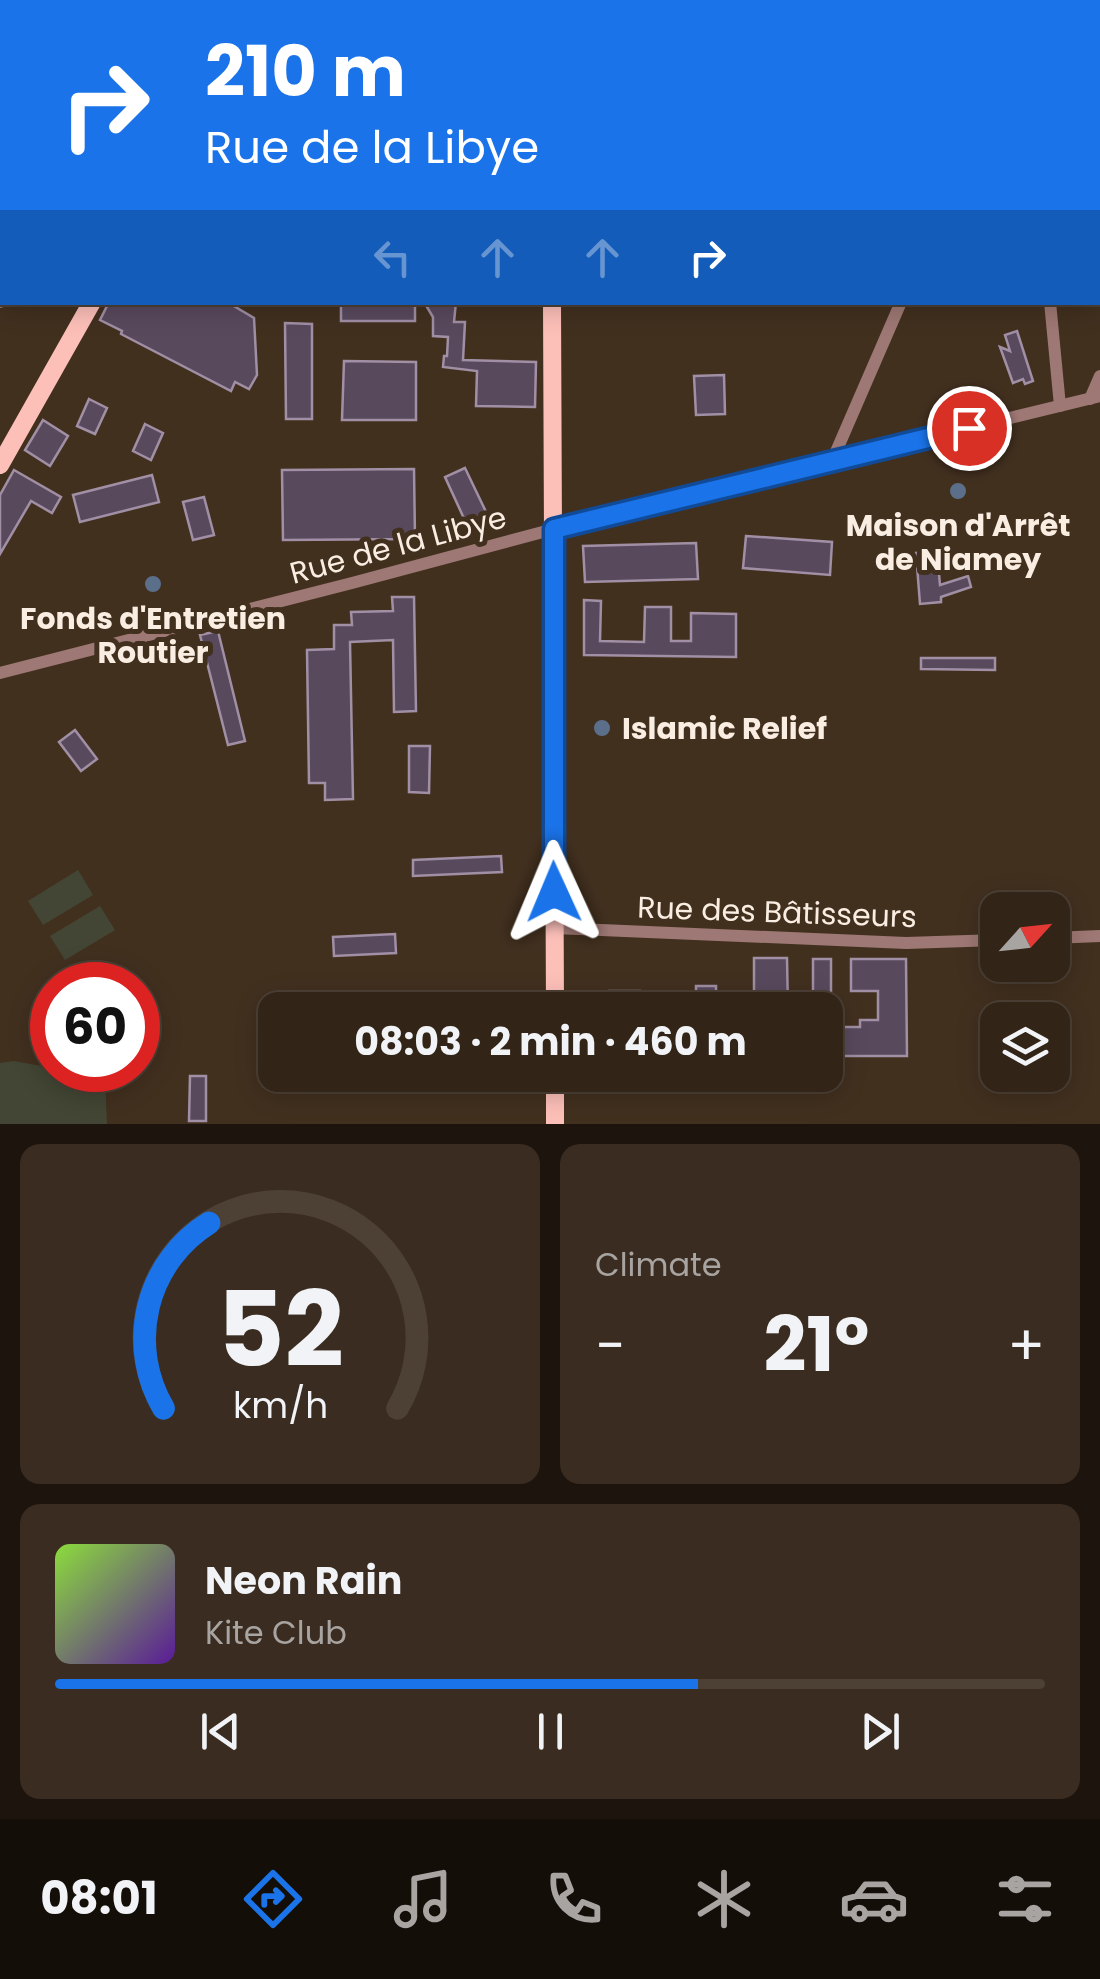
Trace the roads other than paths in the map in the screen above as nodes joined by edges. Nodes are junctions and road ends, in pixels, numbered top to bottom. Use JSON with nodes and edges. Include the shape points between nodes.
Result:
{"nodes":[{"id":1,"x":90,"y":305,"type":"edge"},
{"id":2,"x":552,"y":305,"type":"edge"},
{"id":3,"x":900,"y":305,"type":"edge"},
{"id":4,"x":1050,"y":305,"type":"edge"},
{"id":5,"x":1100,"y":376,"type":"edge"},
{"id":6,"x":1095,"y":398,"type":"edge"},
{"id":7,"x":1060,"y":406,"type":"junction"},
{"id":8,"x":8,"y":432,"type":"edge"},
{"id":9,"x":832,"y":461,"type":"junction"},
{"id":10,"x":0,"y":465,"type":"edge"},
{"id":11,"x":554,"y":529,"type":"junction"},
{"id":12,"x":0,"y":672,"type":"edge"},
{"id":13,"x":556,"y":928,"type":"junction"},
{"id":14,"x":1100,"y":936,"type":"edge"},
{"id":15,"x":1070,"y":937,"type":"edge"},
{"id":16,"x":980,"y":941,"type":"edge"},
{"id":17,"x":555,"y":992,"type":"edge"},
{"id":18,"x":555,"y":1092,"type":"edge"},
{"id":19,"x":555,"y":1124,"type":"edge"}],
"edges":[{"from":1,"to":8,"type":"main road"},
{"from":2,"to":11,"type":"main road"},
{"from":3,"to":9,"type":"street"},
{"from":4,"to":7,"type":"street"},
{"from":5,"to":6,"type":"street"},
{"from":6,"to":7,"type":"street","name":"Rue de la Libye"},
{"from":7,"to":9,"type":"street","name":"Rue de la Libye"},
{"from":8,"to":10,"type":"main road"},
{"from":9,"to":11,"type":"street","name":"Rue de la Libye"},
{"from":11,"to":12,"type":"street","name":"Rue de la Libye"},
{"from":11,"to":13,"type":"main road"},
{"from":13,"to":16,"type":"street","name":"Rue des Bâtisseurs"},
{"from":13,"to":17,"type":"main road"},
{"from":14,"to":15,"type":"street"},
{"from":18,"to":19,"type":"main road"}]}
